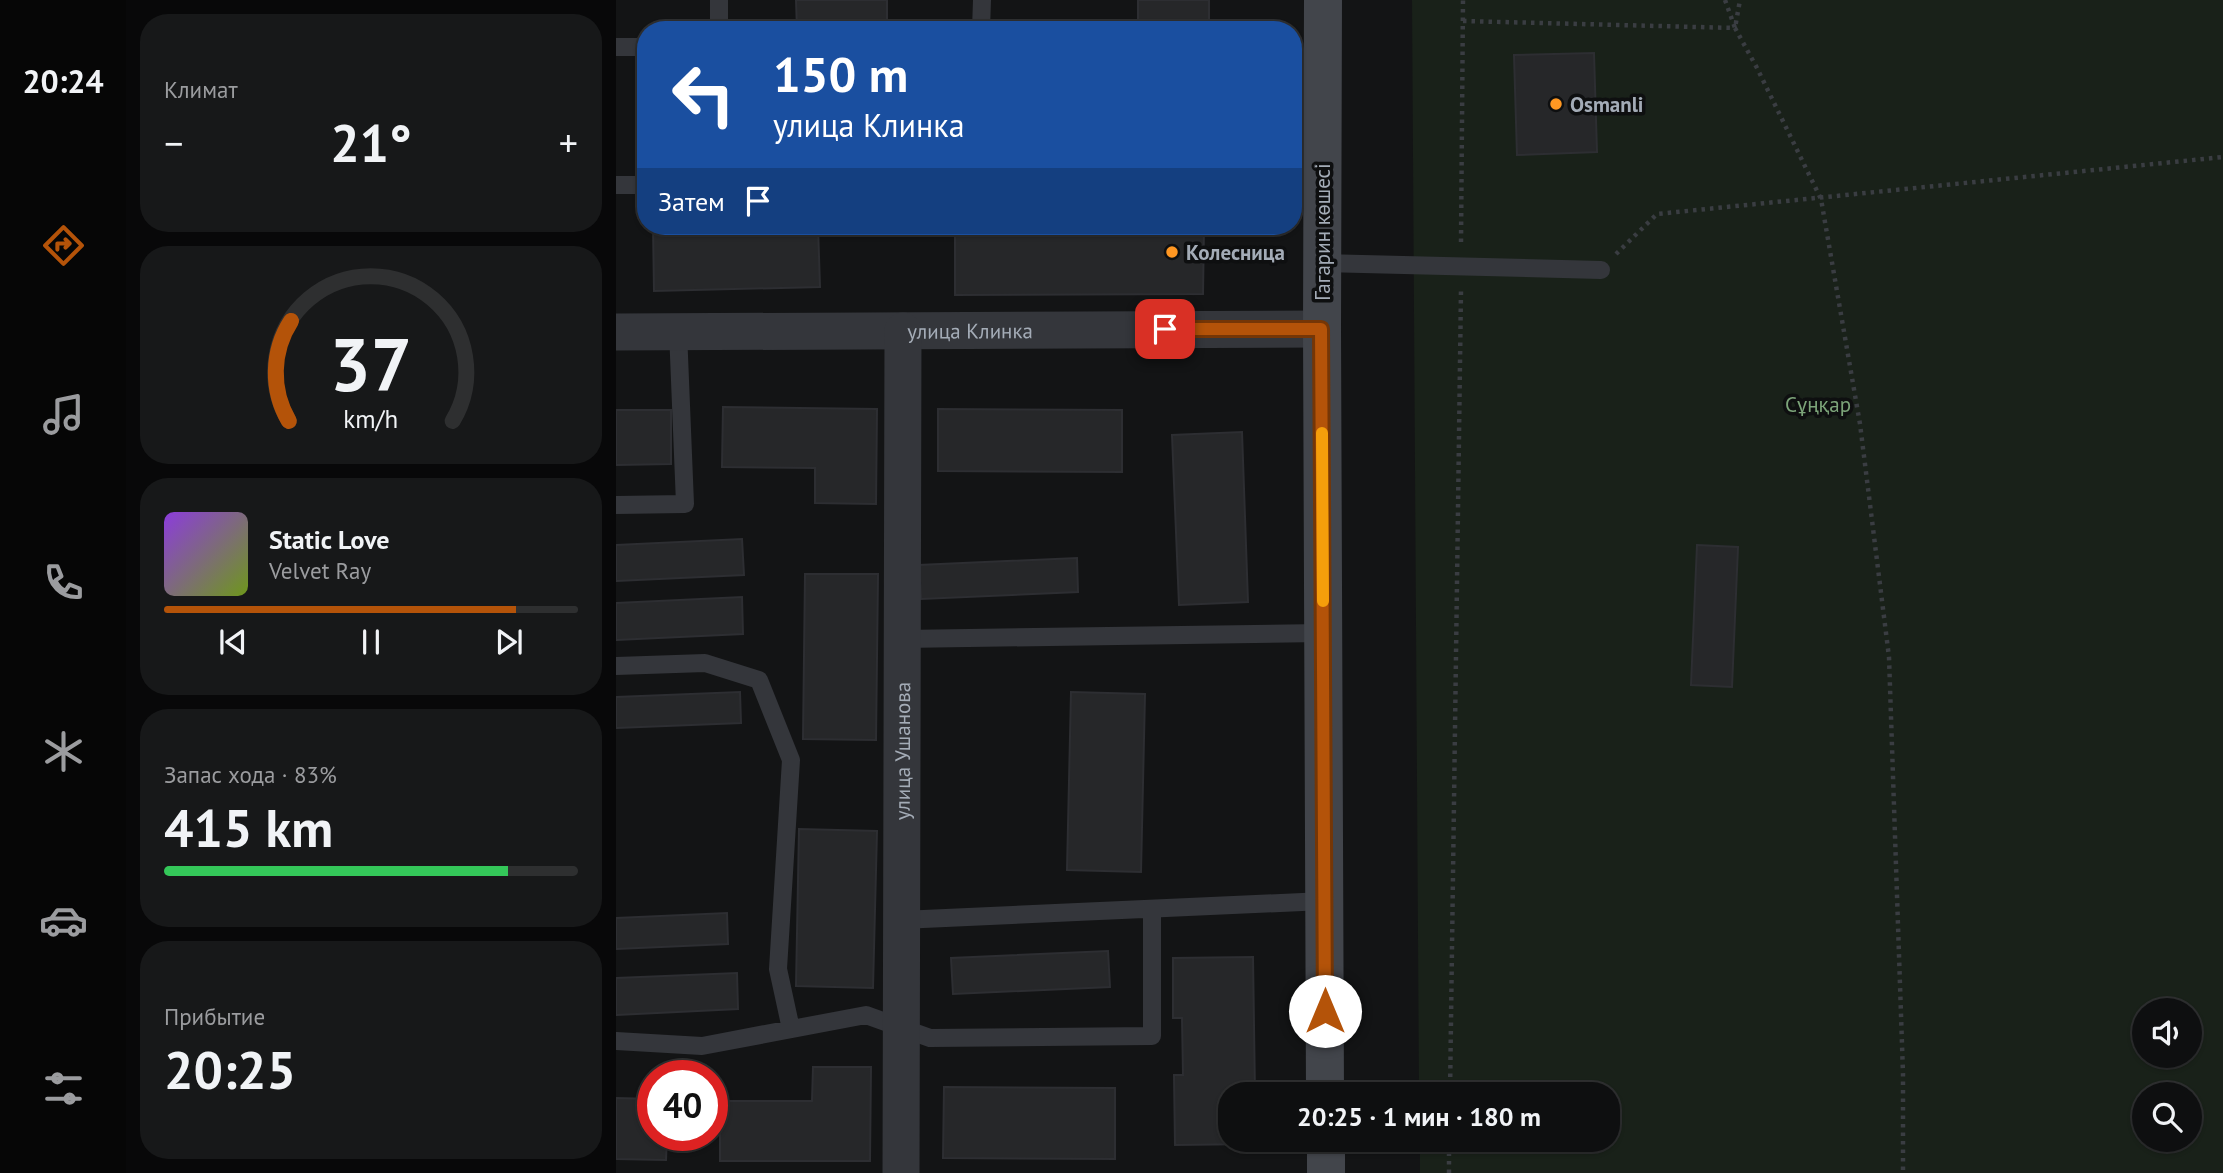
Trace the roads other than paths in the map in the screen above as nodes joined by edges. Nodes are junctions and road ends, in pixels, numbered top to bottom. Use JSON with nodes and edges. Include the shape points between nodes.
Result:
{"nodes":[{"id":1,"x":719,"y":0,"type":"edge"},
{"id":2,"x":982,"y":0,"type":"edge"},
{"id":3,"x":1323,"y":0,"type":"edge"},
{"id":4,"x":719,"y":21,"type":"edge"},
{"id":5,"x":981,"y":21,"type":"edge"},
{"id":6,"x":616,"y":47,"type":"edge"},
{"id":7,"x":637,"y":47,"type":"edge"},
{"id":8,"x":616,"y":185,"type":"edge"},
{"id":9,"x":637,"y":185,"type":"edge"},
{"id":10,"x":1308,"y":196,"type":"edge"},
{"id":11,"x":1322,"y":263,"type":"junction"},
{"id":12,"x":1601,"y":270,"type":"road end"},
{"id":13,"x":1321,"y":329,"type":"junction"},
{"id":14,"x":616,"y":331,"type":"edge"},
{"id":15,"x":678,"y":331,"type":"junction"},
{"id":16,"x":903,"y":331,"type":"junction"},
{"id":17,"x":616,"y":505,"type":"edge"},
{"id":18,"x":1323,"y":633,"type":"junction"},
{"id":19,"x":902,"y":639,"type":"junction"},
{"id":20,"x":616,"y":666,"type":"edge"},
{"id":21,"x":1324,"y":901,"type":"junction"},
{"id":22,"x":1152,"y":909,"type":"junction"},
{"id":23,"x":901,"y":920,"type":"junction"},
{"id":24,"x":901,"y":1028,"type":"junction"},
{"id":25,"x":791,"y":1029,"type":"junction"},
{"id":26,"x":616,"y":1041,"type":"edge"},
{"id":27,"x":1325,"y":1082,"type":"edge"},
{"id":28,"x":1326,"y":1152,"type":"edge"},
{"id":29,"x":901,"y":1173,"type":"edge"},
{"id":30,"x":1326,"y":1173,"type":"edge"}],
"edges":[{"from":1,"to":4,"type":"lane"},
{"from":2,"to":5,"type":"lane"},
{"from":3,"to":10,"type":"street","name":"Гагарин көшесі"},
{"from":6,"to":7,"type":"lane"},
{"from":8,"to":9,"type":"lane"},
{"from":10,"to":11,"type":"street","name":"Гагарин көшесі"},
{"from":11,"to":12,"type":"lane"},
{"from":11,"to":13,"type":"street","name":"Гагарин көшесі"},
{"from":13,"to":16,"type":"street","name":"улица Клинка"},
{"from":13,"to":18,"type":"street","name":"Гагарин көшесі"},
{"from":14,"to":15,"type":"street","name":"улица Клинка"},
{"from":15,"to":16,"type":"street","name":"улица Клинка"},
{"from":15,"to":17,"type":"lane","via":[[685,504]]},
{"from":16,"to":19,"type":"street","name":"улица Ушанова"},
{"from":18,"to":19,"type":"lane"},
{"from":18,"to":21,"type":"street","name":"Гагарин көшесі"},
{"from":19,"to":23,"type":"street","name":"улица Ушанова"},
{"from":20,"to":25,"type":"lane","via":[[705,663],[759,680],[791,760],[778,969]]},
{"from":21,"to":22,"type":"lane"},
{"from":21,"to":27,"type":"street","name":"Гагарин көшесі"},
{"from":22,"to":23,"type":"lane"},
{"from":22,"to":24,"type":"lane","via":[[1152,1036],[930,1038]]},
{"from":23,"to":24,"type":"street","name":"улица Ушанова"},
{"from":24,"to":25,"type":"lane","via":[[866,1015]]},
{"from":24,"to":29,"type":"street","name":"улица Ушанова"},
{"from":25,"to":26,"type":"lane","via":[[702,1046]]},
{"from":28,"to":30,"type":"street"}]}
